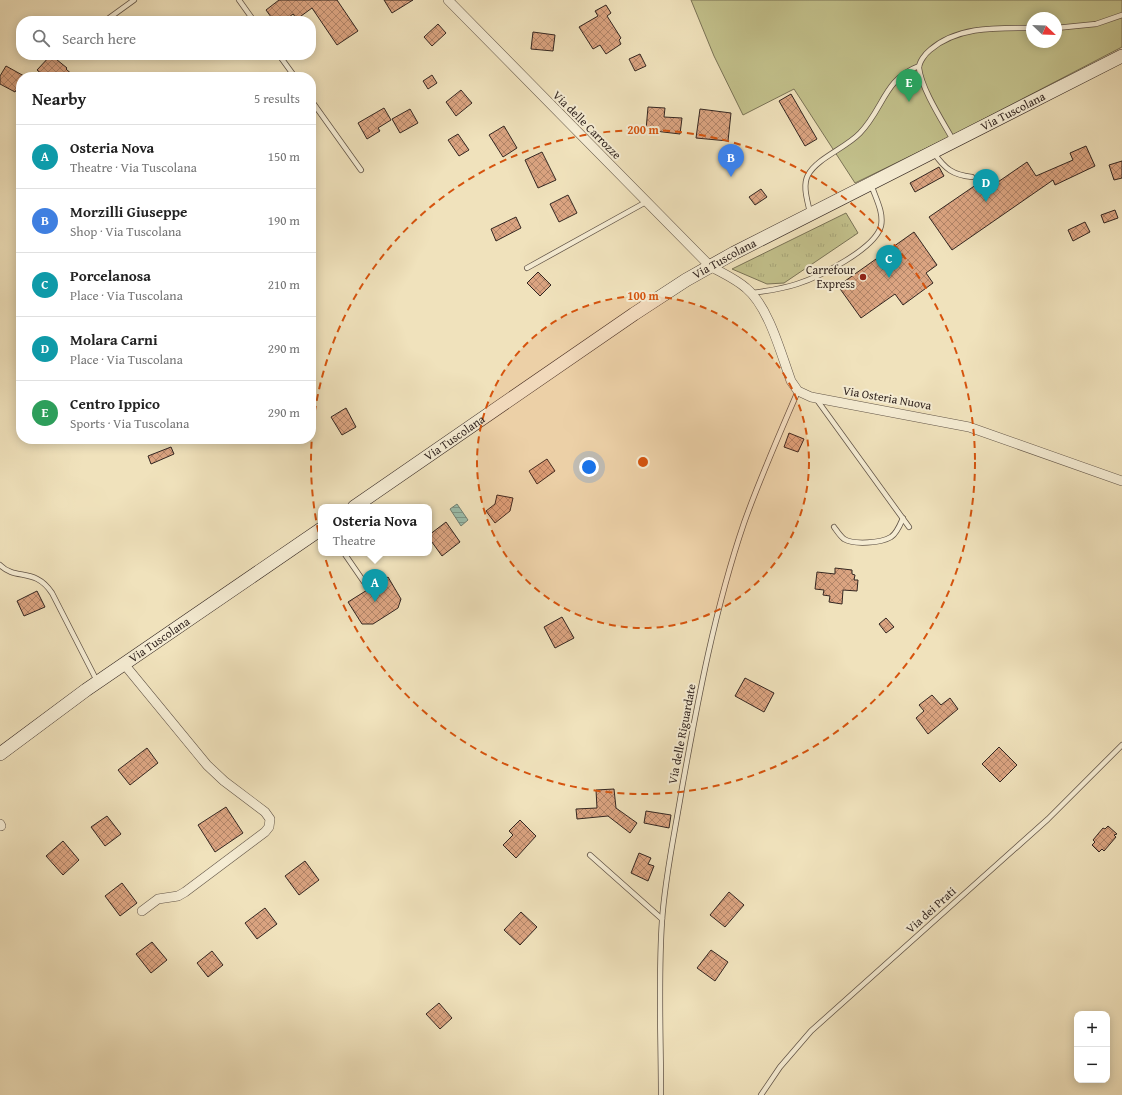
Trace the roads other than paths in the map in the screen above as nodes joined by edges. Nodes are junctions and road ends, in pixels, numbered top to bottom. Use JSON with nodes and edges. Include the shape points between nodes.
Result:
{"nodes":[{"id":1,"x":134,"y":0,"type":"edge"},
{"id":2,"x":239,"y":0,"type":"edge"},
{"id":3,"x":448,"y":0,"type":"edge"},
{"id":4,"x":1122,"y":15,"type":"edge"},
{"id":5,"x":111,"y":16,"type":"edge"},
{"id":6,"x":250,"y":16,"type":"edge"},
{"id":7,"x":1062,"y":27,"type":"edge"},
{"id":8,"x":1026,"y":28,"type":"edge"},
{"id":9,"x":1122,"y":56,"type":"edge"},
{"id":10,"x":283,"y":60,"type":"edge"},
{"id":11,"x":919,"y":66,"type":"junction"},
{"id":12,"x":291,"y":72,"type":"edge"},
{"id":13,"x":316,"y":107,"type":"edge"},
{"id":14,"x":953,"y":142,"type":"junction"},
{"id":15,"x":933,"y":152,"type":"junction"},
{"id":16,"x":361,"y":170,"type":"dead end"},
{"id":17,"x":972,"y":177,"type":"dead end"},
{"id":18,"x":870,"y":184,"type":"junction"},
{"id":19,"x":646,"y":202,"type":"junction"},
{"id":20,"x":810,"y":214,"type":"junction"},
{"id":21,"x":710,"y":266,"type":"junction"},
{"id":22,"x":527,"y":268,"type":"dead end"},
{"id":23,"x":752,"y":294,"type":"junction"},
{"id":24,"x":798,"y":391,"type":"junction"},
{"id":25,"x":816,"y":398,"type":"junction"},
{"id":26,"x":1122,"y":481,"type":"edge"},
{"id":27,"x":358,"y":504,"type":"edge"},
{"id":28,"x":903,"y":518,"type":"junction"},
{"id":29,"x":834,"y":527,"type":"dead end"},
{"id":30,"x":909,"y":527,"type":"dead end"},
{"id":31,"x":318,"y":531,"type":"edge"},
{"id":32,"x":346,"y":556,"type":"edge"},
{"id":33,"x":0,"y":565,"type":"edge"},
{"id":34,"x":364,"y":582,"type":"dead end"},
{"id":35,"x":124,"y":664,"type":"junction"},
{"id":36,"x":98,"y":682,"type":"junction"},
{"id":37,"x":1122,"y":745,"type":"edge"},
{"id":38,"x":0,"y":754,"type":"edge"},
{"id":39,"x":590,"y":855,"type":"dead end"},
{"id":40,"x":142,"y":911,"type":"dead end"},
{"id":41,"x":662,"y":919,"type":"junction"},
{"id":42,"x":661,"y":1095,"type":"edge"},
{"id":43,"x":761,"y":1095,"type":"edge"}],
"edges":[{"from":1,"to":5,"type":"lane"},
{"from":2,"to":6,"type":"lane"},
{"from":3,"to":19,"type":"street","name":"Via delle Carrozze"},
{"from":4,"to":7,"type":"lane","via":[[1091,25]]},
{"from":8,"to":11,"type":"lane","via":[[983,29],[955,36],[928,52]]},
{"from":9,"to":14,"type":"main road","name":"Via Tuscolana"},
{"from":10,"to":12,"type":"lane"},
{"from":11,"to":14,"type":"lane","via":[[925,88]]},
{"from":11,"to":20,"type":"lane","via":[[896,79],[873,118],[855,138],[816,165],[809,173],[806,187]]},
{"from":13,"to":16,"type":"lane"},
{"from":14,"to":15,"type":"main road","name":"Via Tuscolana"},
{"from":15,"to":17,"type":"lane","via":[[951,172]]},
{"from":15,"to":18,"type":"main road","name":"Via Tuscolana"},
{"from":18,"to":20,"type":"main road","name":"Via Tuscolana"},
{"from":18,"to":23,"type":"lane","via":[[881,218],[879,231],[874,239],[814,278],[788,287]]},
{"from":19,"to":21,"type":"street","name":"Via delle Carrozze"},
{"from":19,"to":22,"type":"lane"},
{"from":20,"to":21,"type":"main road","name":"Via Tuscolana"},
{"from":21,"to":23,"type":"street"},
{"from":21,"to":27,"type":"main road","name":"Via Tuscolana","via":[[617,326]]},
{"from":23,"to":24,"type":"street","via":[[764,313],[791,381]]},
{"from":24,"to":25,"type":"street","name":"Via Osteria Nuova"},
{"from":24,"to":41,"type":"lane","name":"Via delle Riguardate","via":[[744,523],[719,610],[690,746]]},
{"from":25,"to":26,"type":"street","name":"Via Osteria Nuova","via":[[970,427]]},
{"from":25,"to":28,"type":"lane"},
{"from":28,"to":29,"type":"lane","via":[[892,536],[878,540],[849,541]]},
{"from":28,"to":30,"type":"lane"},
{"from":31,"to":35,"type":"main road","name":"Via Tuscolana"},
{"from":32,"to":34,"type":"lane"},
{"from":33,"to":36,"type":"lane","via":[[9,571],[40,579],[49,588]]},
{"from":35,"to":36,"type":"main road","name":"Via Tuscolana"},
{"from":35,"to":40,"type":"street","via":[[207,765],[265,812],[270,819],[265,832],[185,892],[178,896],[158,899]]},
{"from":36,"to":38,"type":"main road","name":"Via Tuscolana"},
{"from":37,"to":43,"type":"lane","name":"Via dei Prati","via":[[1048,819],[811,1031],[780,1067]]},
{"from":39,"to":41,"type":"lane"},
{"from":41,"to":42,"type":"lane","name":"Via delle Riguardate"}]}
